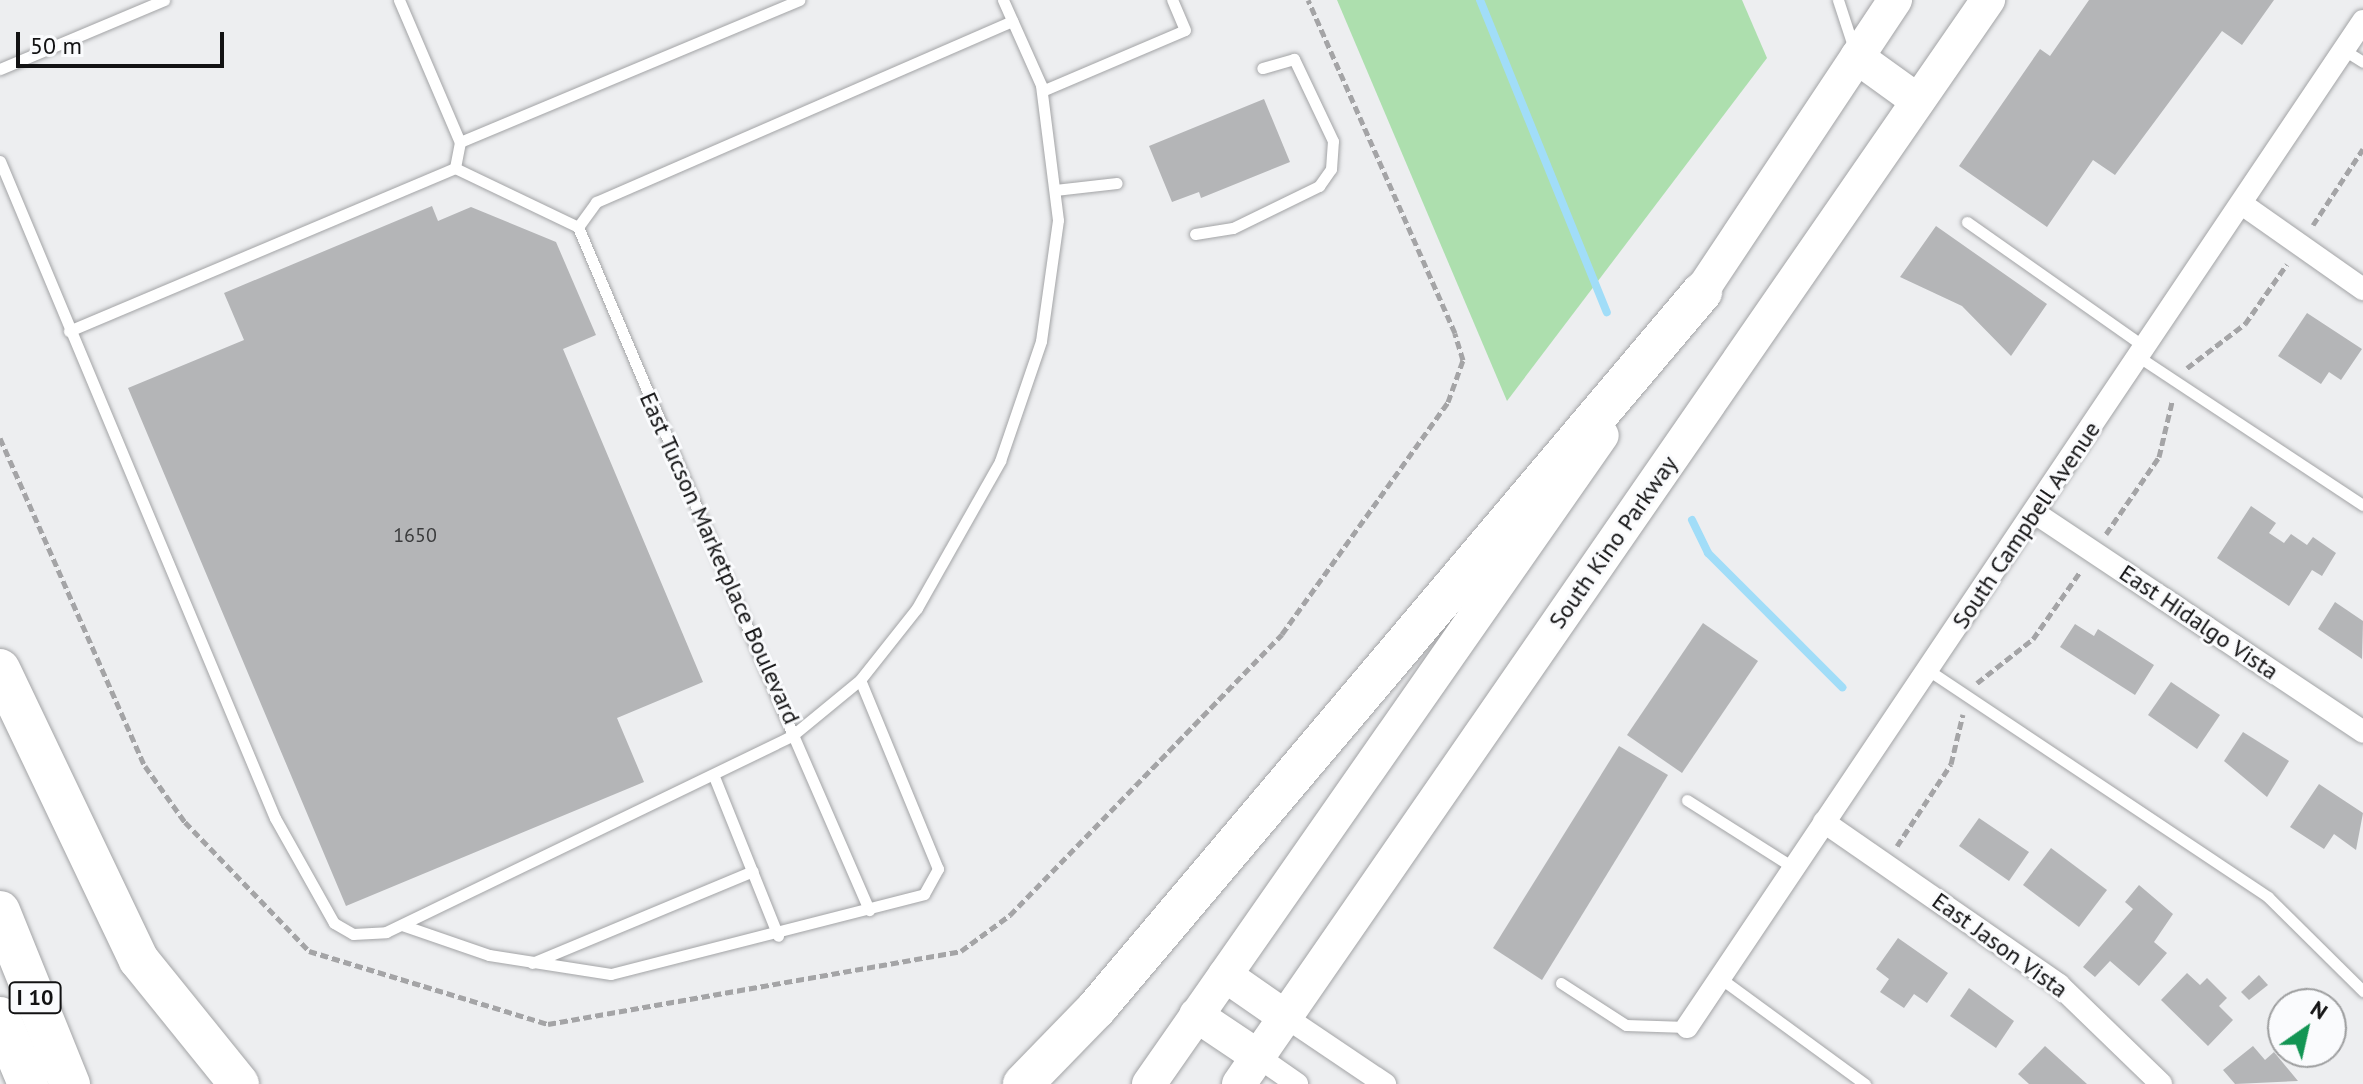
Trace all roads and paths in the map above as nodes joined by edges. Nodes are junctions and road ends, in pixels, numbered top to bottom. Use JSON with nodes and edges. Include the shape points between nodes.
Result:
{"nodes":[{"id":1,"x":164,"y":0,"type":"edge"},
{"id":2,"x":399,"y":0,"type":"edge"},
{"id":3,"x":799,"y":0,"type":"edge"},
{"id":4,"x":1003,"y":0,"type":"edge"},
{"id":5,"x":1172,"y":0,"type":"edge"},
{"id":6,"x":1308,"y":0,"type":"edge"},
{"id":7,"x":1838,"y":0,"type":"edge"},
{"id":8,"x":1895,"y":0,"type":"edge"},
{"id":9,"x":1988,"y":0,"type":"edge"},
{"id":10,"x":1012,"y":21,"type":"junction"},
{"id":11,"x":2363,"y":21,"type":"edge"},
{"id":12,"x":2354,"y":56,"type":"edge"},
{"id":13,"x":1857,"y":57,"type":"junction"},
{"id":14,"x":1262,"y":68,"type":"dead end"},
{"id":15,"x":0,"y":69,"type":"edge"},
{"id":16,"x":1042,"y":91,"type":"junction"},
{"id":17,"x":1918,"y":101,"type":"junction"},
{"id":18,"x":460,"y":142,"type":"junction"},
{"id":19,"x":2363,"y":149,"type":"edge"},
{"id":20,"x":0,"y":161,"type":"edge"},
{"id":21,"x":455,"y":168,"type":"junction"},
{"id":22,"x":1117,"y":183,"type":"dead end"},
{"id":23,"x":1055,"y":190,"type":"junction"},
{"id":24,"x":2242,"y":204,"type":"junction"},
{"id":25,"x":1399,"y":214,"type":"dead end"},
{"id":26,"x":1967,"y":222,"type":"dead end"},
{"id":27,"x":578,"y":227,"type":"junction"},
{"id":28,"x":1195,"y":234,"type":"dead end"},
{"id":29,"x":2300,"y":245,"type":"junction"},
{"id":30,"x":2363,"y":289,"type":"edge"},
{"id":31,"x":1702,"y":292,"type":"junction"},
{"id":32,"x":69,"y":331,"type":"junction"},
{"id":33,"x":2142,"y":352,"type":"junction"},
{"id":34,"x":2177,"y":382,"type":"junction"},
{"id":35,"x":2363,"y":505,"type":"edge"},
{"id":36,"x":2035,"y":513,"type":"junction"},
{"id":37,"x":2094,"y":552,"type":"junction"},
{"id":38,"x":0,"y":669,"type":"edge"},
{"id":39,"x":1928,"y":670,"type":"junction"},
{"id":40,"x":860,"y":680,"type":"junction"},
{"id":41,"x":1968,"y":697,"type":"junction"},
{"id":42,"x":2363,"y":732,"type":"edge"},
{"id":43,"x":793,"y":735,"type":"junction"},
{"id":44,"x":715,"y":779,"type":"junction"},
{"id":45,"x":1687,"y":800,"type":"dead end"},
{"id":46,"x":1824,"y":822,"type":"junction"},
{"id":47,"x":1886,"y":864,"type":"junction"},
{"id":48,"x":1794,"y":868,"type":"junction"},
{"id":49,"x":753,"y":871,"type":"junction"},
{"id":50,"x":869,"y":910,"type":"junction"},
{"id":51,"x":0,"y":911,"type":"edge"},
{"id":52,"x":402,"y":925,"type":"junction"},
{"id":53,"x":778,"y":936,"type":"junction"},
{"id":54,"x":530,"y":964,"type":"junction"},
{"id":55,"x":1225,"y":975,"type":"junction"},
{"id":56,"x":1720,"y":978,"type":"junction"},
{"id":57,"x":1561,"y":983,"type":"dead end"},
{"id":58,"x":2363,"y":991,"type":"edge"},
{"id":59,"x":1196,"y":1015,"type":"junction"},
{"id":60,"x":1284,"y":1016,"type":"junction"},
{"id":61,"x":0,"y":1017,"type":"edge"},
{"id":62,"x":1687,"y":1027,"type":"joint"},
{"id":63,"x":1248,"y":1070,"type":"edge"},
{"id":64,"x":28,"y":1084,"type":"edge"},
{"id":65,"x":70,"y":1084,"type":"edge"},
{"id":66,"x":239,"y":1084,"type":"edge"},
{"id":67,"x":1023,"y":1084,"type":"edge"},
{"id":68,"x":1149,"y":1084,"type":"edge"},
{"id":69,"x":1297,"y":1084,"type":"edge"},
{"id":70,"x":1385,"y":1084,"type":"edge"},
{"id":71,"x":1865,"y":1084,"type":"edge"},
{"id":72,"x":2161,"y":1084,"type":"edge"}],
"edges":[{"from":1,"to":15,"type":"lane"},
{"from":2,"to":18,"type":"lane"},
{"from":3,"to":18,"type":"lane"},
{"from":4,"to":10,"type":"lane","name":"East Tucson Marketplace Boulevard"},
{"from":5,"to":16,"type":"lane","via":[[1185,30]]},
{"from":6,"to":25,"type":"path"},
{"from":7,"to":13,"type":"lane"},
{"from":8,"to":13,"type":"main road"},
{"from":9,"to":17,"type":"main road","name":"South Kino Parkway"},
{"from":10,"to":16,"type":"lane","name":"East Tucson Marketplace Boulevard"},
{"from":10,"to":27,"type":"lane","via":[[596,202]]},
{"from":11,"to":12,"type":"street","name":"South Campbell Avenue"},
{"from":12,"to":24,"type":"street","name":"South Campbell Avenue"},
{"from":13,"to":17,"type":"main road"},
{"from":13,"to":31,"type":"main road"},
{"from":14,"to":28,"type":"lane","via":[[1294,59],[1333,141],[1331,169],[1319,186],[1233,228]]},
{"from":16,"to":23,"type":"lane","name":"East Tucson Marketplace Boulevard"},
{"from":17,"to":60,"type":"main road","name":"South Kino Parkway"},
{"from":18,"to":21,"type":"lane"},
{"from":19,"to":29,"type":"path"},
{"from":20,"to":32,"type":"lane"},
{"from":21,"to":27,"type":"lane"},
{"from":21,"to":32,"type":"lane"},
{"from":22,"to":23,"type":"lane"},
{"from":23,"to":40,"type":"lane","name":"East Tucson Marketplace Boulevard","via":[[1058,220],[1041,341],[1000,461],[917,608]]},
{"from":24,"to":29,"type":"street"},
{"from":24,"to":33,"type":"street","name":"South Campbell Avenue"},
{"from":26,"to":33,"type":"lane"},
{"from":27,"to":43,"type":"lane","name":"East Tucson Marketplace Boulevard"},
{"from":29,"to":30,"type":"street"},
{"from":29,"to":34,"type":"path","via":[[2245,324]]},
{"from":31,"to":55,"type":"main road"},
{"from":31,"to":67,"type":"highway","via":[[1104,1000]]},
{"from":32,"to":52,"type":"lane","via":[[321,909],[353,934]]},
{"from":33,"to":34,"type":"lane"},
{"from":33,"to":36,"type":"street","name":"South Campbell Avenue"},
{"from":34,"to":35,"type":"lane"},
{"from":34,"to":37,"type":"path","via":[[2159,457]]},
{"from":36,"to":37,"type":"street","name":"East Hidalgo Vista"},
{"from":36,"to":39,"type":"street","name":"South Campbell Avenue"},
{"from":37,"to":41,"type":"path","via":[[2033,639],[1980,678]]},
{"from":37,"to":42,"type":"street","name":"East Hidalgo Vista"},
{"from":38,"to":66,"type":"highway","via":[[139,960]]},
{"from":39,"to":41,"type":"lane"},
{"from":39,"to":46,"type":"street","name":"South Campbell Avenue"},
{"from":40,"to":43,"type":"lane","name":"East Tucson Marketplace Boulevard"},
{"from":40,"to":50,"type":"lane","via":[[938,869],[924,894]]},
{"from":41,"to":47,"type":"path","via":[[1951,764]]},
{"from":41,"to":58,"type":"lane","via":[[2268,897]]},
{"from":43,"to":44,"type":"lane"},
{"from":43,"to":50,"type":"lane"},
{"from":44,"to":49,"type":"lane"},
{"from":44,"to":52,"type":"lane"},
{"from":45,"to":48,"type":"lane"},
{"from":46,"to":47,"type":"street","name":"East Jason Vista"},
{"from":46,"to":48,"type":"street","name":"South Campbell Avenue"},
{"from":47,"to":72,"type":"street","name":"East Jason Vista","via":[[2059,985]]},
{"from":48,"to":56,"type":"street","name":"South Campbell Avenue"},
{"from":49,"to":53,"type":"lane"},
{"from":49,"to":54,"type":"lane"},
{"from":50,"to":53,"type":"lane"},
{"from":51,"to":65,"type":"highway","number":"I 10"},
{"from":52,"to":54,"type":"lane"},
{"from":53,"to":54,"type":"lane","via":[[611,974]]},
{"from":55,"to":59,"type":"main road"},
{"from":55,"to":60,"type":"main road"},
{"from":56,"to":62,"type":"street","name":"South Campbell Avenue"},
{"from":56,"to":71,"type":"lane"},
{"from":57,"to":62,"type":"lane","via":[[1626,1025]]},
{"from":59,"to":63,"type":"main road"},
{"from":59,"to":68,"type":"main road"},
{"from":60,"to":63,"type":"main road","name":"South Kino Parkway"},
{"from":60,"to":70,"type":"street"},
{"from":61,"to":64,"type":"highway","number":"I 10"},
{"from":63,"to":69,"type":"street"}]}
